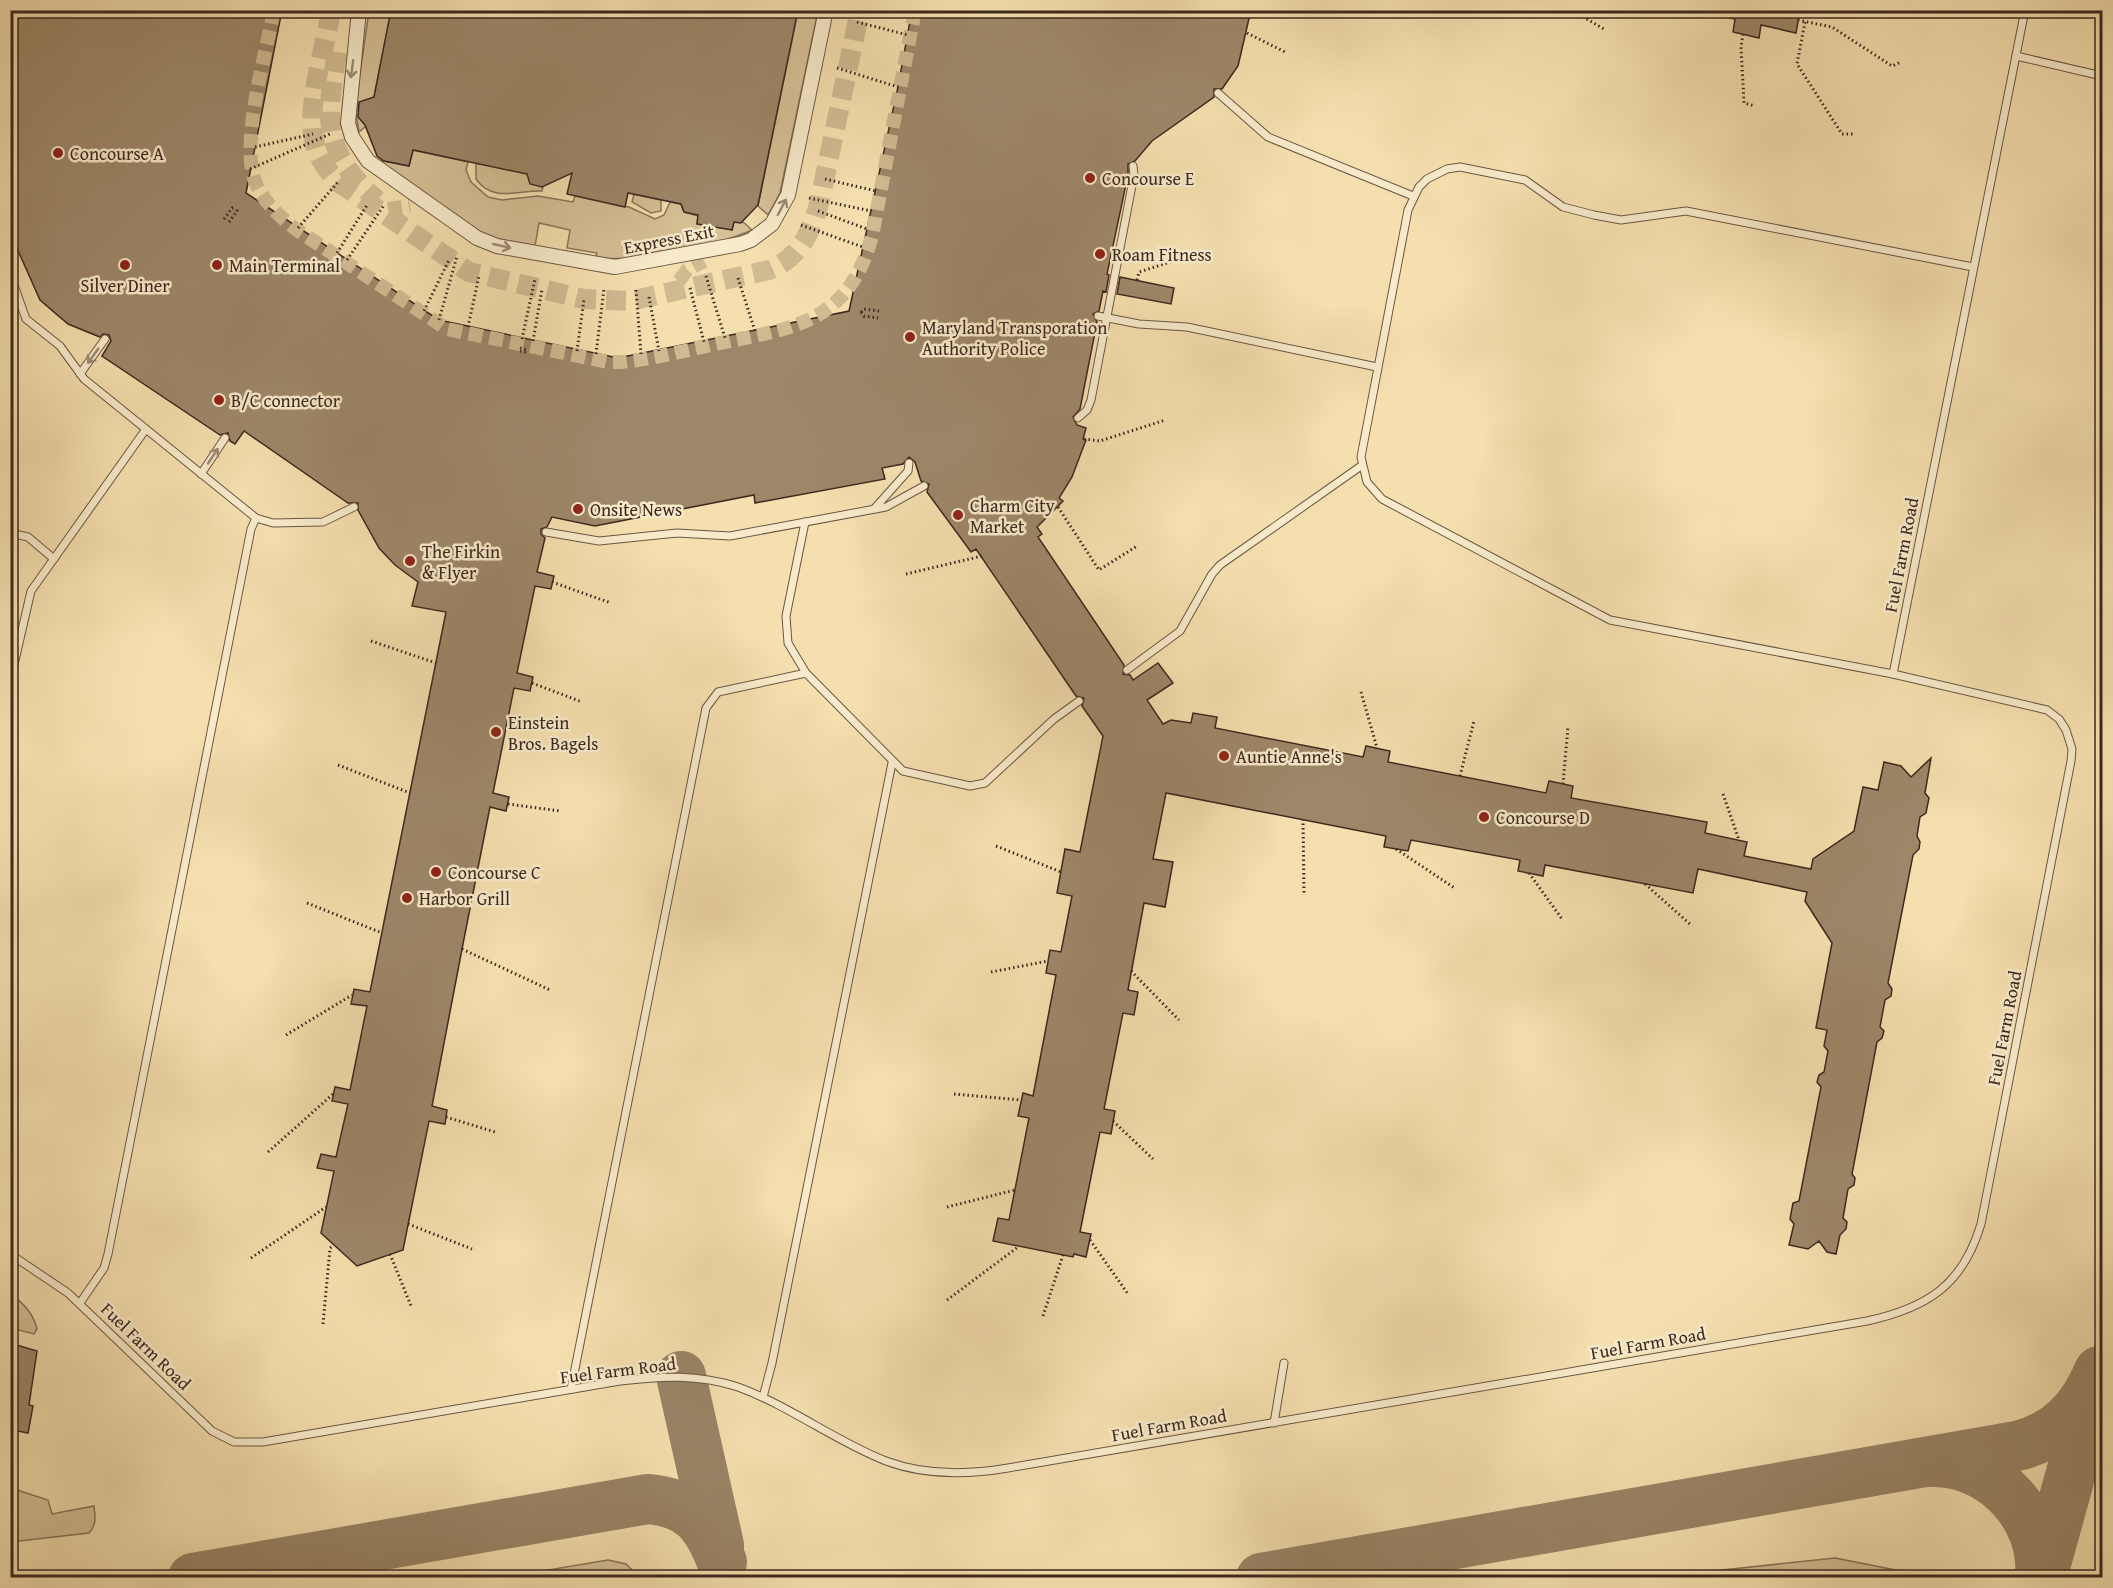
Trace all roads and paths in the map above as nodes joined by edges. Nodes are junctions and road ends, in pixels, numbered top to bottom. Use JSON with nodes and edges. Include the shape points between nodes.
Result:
{"nodes":[{"id":1,"x":359,"y":10,"type":"edge"},
{"id":2,"x":826,"y":10,"type":"edge"},
{"id":3,"x":1571,"y":10,"type":"edge"},
{"id":4,"x":2025,"y":10,"type":"edge"},
{"id":5,"x":1798,"y":20,"type":"dead end"},
{"id":6,"x":857,"y":22,"type":"dead end"},
{"id":7,"x":1805,"y":22,"type":"junction"},
{"id":8,"x":1604,"y":29,"type":"dead end"},
{"id":9,"x":1247,"y":33,"type":"dead end"},
{"id":10,"x":908,"y":34,"type":"dead end"},
{"id":11,"x":1743,"y":34,"type":"dead end"},
{"id":12,"x":1286,"y":52,"type":"dead end"},
{"id":13,"x":2016,"y":56,"type":"junction"},
{"id":14,"x":1901,"y":62,"type":"dead end"},
{"id":15,"x":837,"y":68,"type":"dead end"},
{"id":16,"x":2103,"y":76,"type":"edge"},
{"id":17,"x":898,"y":87,"type":"dead end"},
{"id":18,"x":1218,"y":93,"type":"dead end"},
{"id":19,"x":1755,"y":106,"type":"dead end"},
{"id":20,"x":313,"y":134,"type":"dead end"},
{"id":21,"x":330,"y":134,"type":"dead end"},
{"id":22,"x":1855,"y":134,"type":"dead end"},
{"id":23,"x":255,"y":147,"type":"dead end"},
{"id":24,"x":1133,"y":166,"type":"dead end"},
{"id":25,"x":250,"y":169,"type":"dead end"},
{"id":26,"x":825,"y":179,"type":"dead end"},
{"id":27,"x":338,"y":183,"type":"dead end"},
{"id":28,"x":876,"y":191,"type":"dead end"},
{"id":29,"x":1413,"y":196,"type":"junction"},
{"id":30,"x":809,"y":198,"type":"dead end"},
{"id":31,"x":367,"y":205,"type":"dead end"},
{"id":32,"x":384,"y":205,"type":"dead end"},
{"id":33,"x":410,"y":206,"type":"tunnel mouth"},
{"id":34,"x":818,"y":211,"type":"dead end"},
{"id":35,"x":871,"y":211,"type":"dead end"},
{"id":36,"x":224,"y":219,"type":"dead end"},
{"id":37,"x":229,"y":222,"type":"dead end"},
{"id":38,"x":801,"y":225,"type":"dead end"},
{"id":39,"x":298,"y":228,"type":"dead end"},
{"id":40,"x":867,"y":229,"type":"dead end"},
{"id":41,"x":760,"y":234,"type":"junction"},
{"id":42,"x":477,"y":238,"type":"junction"},
{"id":43,"x":863,"y":247,"type":"dead end"},
{"id":44,"x":337,"y":253,"type":"dead end"},
{"id":45,"x":457,"y":256,"type":"dead end"},
{"id":46,"x":1186,"y":257,"type":"dead end"},
{"id":47,"x":347,"y":260,"type":"dead end"},
{"id":48,"x":449,"y":260,"type":"dead end"},
{"id":49,"x":704,"y":261,"type":"tunnel mouth"},
{"id":50,"x":1974,"y":267,"type":"junction"},
{"id":51,"x":10,"y":274,"type":"edge"},
{"id":52,"x":479,"y":276,"type":"dead end"},
{"id":53,"x":706,"y":276,"type":"dead end"},
{"id":54,"x":738,"y":278,"type":"dead end"},
{"id":55,"x":535,"y":279,"type":"dead end"},
{"id":56,"x":1137,"y":280,"type":"dead end"},
{"id":57,"x":690,"y":288,"type":"dead end"},
{"id":58,"x":542,"y":289,"type":"dead end"},
{"id":59,"x":604,"y":289,"type":"dead end"},
{"id":60,"x":636,"y":290,"type":"dead end"},
{"id":61,"x":649,"y":297,"type":"dead end"},
{"id":62,"x":584,"y":298,"type":"dead end"},
{"id":63,"x":424,"y":311,"type":"dead end"},
{"id":64,"x":879,"y":311,"type":"dead end"},
{"id":65,"x":1102,"y":317,"type":"junction"},
{"id":66,"x":878,"y":318,"type":"dead end"},
{"id":67,"x":439,"y":320,"type":"dead end"},
{"id":68,"x":468,"y":327,"type":"dead end"},
{"id":69,"x":755,"y":331,"type":"dead end"},
{"id":70,"x":725,"y":338,"type":"dead end"},
{"id":71,"x":105,"y":339,"type":"dead end"},
{"id":72,"x":522,"y":339,"type":"dead end"},
{"id":73,"x":533,"y":341,"type":"dead end"},
{"id":74,"x":704,"y":342,"type":"dead end"},
{"id":75,"x":520,"y":350,"type":"dead end"},
{"id":76,"x":528,"y":351,"type":"dead end"},
{"id":77,"x":577,"y":351,"type":"dead end"},
{"id":78,"x":658,"y":351,"type":"dead end"},
{"id":79,"x":596,"y":354,"type":"dead end"},
{"id":80,"x":641,"y":354,"type":"dead end"},
{"id":81,"x":1377,"y":367,"type":"junction"},
{"id":82,"x":80,"y":374,"type":"junction"},
{"id":83,"x":1078,"y":418,"type":"dead end"},
{"id":84,"x":1165,"y":420,"type":"dead end"},
{"id":85,"x":146,"y":429,"type":"junction"},
{"id":86,"x":225,"y":438,"type":"dead end"},
{"id":87,"x":1084,"y":439,"type":"dead end"},
{"id":88,"x":909,"y":463,"type":"dead end"},
{"id":89,"x":1361,"y":466,"type":"junction"},
{"id":90,"x":201,"y":474,"type":"junction"},
{"id":91,"x":924,"y":486,"type":"dead end"},
{"id":92,"x":354,"y":507,"type":"dead end"},
{"id":93,"x":1058,"y":507,"type":"dead end"},
{"id":94,"x":874,"y":509,"type":"junction"},
{"id":95,"x":256,"y":518,"type":"junction"},
{"id":96,"x":805,"y":522,"type":"junction"},
{"id":97,"x":546,"y":531,"type":"dead end"},
{"id":98,"x":10,"y":533,"type":"edge"},
{"id":99,"x":1137,"y":546,"type":"dead end"},
{"id":100,"x":982,"y":556,"type":"dead end"},
{"id":101,"x":54,"y":559,"type":"junction"},
{"id":102,"x":906,"y":574,"type":"dead end"},
{"id":103,"x":552,"y":582,"type":"dead end"},
{"id":104,"x":610,"y":603,"type":"dead end"},
{"id":105,"x":371,"y":641,"type":"dead end"},
{"id":106,"x":436,"y":663,"type":"dead end"},
{"id":107,"x":1127,"y":670,"type":"dead end"},
{"id":108,"x":806,"y":673,"type":"junction"},
{"id":109,"x":1893,"y":674,"type":"junction"},
{"id":110,"x":10,"y":682,"type":"edge"},
{"id":111,"x":532,"y":683,"type":"dead end"},
{"id":112,"x":1361,"y":692,"type":"dead end"},
{"id":113,"x":1079,"y":701,"type":"dead end"},
{"id":114,"x":582,"y":702,"type":"dead end"},
{"id":115,"x":1474,"y":721,"type":"dead end"},
{"id":116,"x":1568,"y":727,"type":"dead end"},
{"id":117,"x":1377,"y":748,"type":"dead end"},
{"id":118,"x":892,"y":763,"type":"junction"},
{"id":119,"x":338,"y":765,"type":"dead end"},
{"id":120,"x":1460,"y":776,"type":"dead end"},
{"id":121,"x":1563,"y":784,"type":"dead end"},
{"id":122,"x":410,"y":792,"type":"dead end"},
{"id":123,"x":1723,"y":794,"type":"dead end"},
{"id":124,"x":508,"y":804,"type":"dead end"},
{"id":125,"x":560,"y":811,"type":"dead end"},
{"id":126,"x":1303,"y":819,"type":"dead end"},
{"id":127,"x":1739,"y":840,"type":"dead end"},
{"id":128,"x":996,"y":846,"type":"dead end"},
{"id":129,"x":1396,"y":849,"type":"dead end"},
{"id":130,"x":1061,"y":872,"type":"dead end"},
{"id":131,"x":1529,"y":873,"type":"dead end"},
{"id":132,"x":1645,"y":884,"type":"dead end"},
{"id":133,"x":1456,"y":889,"type":"dead end"},
{"id":134,"x":1304,"y":893,"type":"dead end"},
{"id":135,"x":307,"y":903,"type":"dead end"},
{"id":136,"x":1562,"y":919,"type":"dead end"},
{"id":137,"x":1692,"y":926,"type":"dead end"},
{"id":138,"x":382,"y":933,"type":"dead end"},
{"id":139,"x":462,"y":949,"type":"dead end"},
{"id":140,"x":1048,"y":961,"type":"dead end"},
{"id":141,"x":1131,"y":971,"type":"dead end"},
{"id":142,"x":991,"y":972,"type":"dead end"},
{"id":143,"x":550,"y":990,"type":"dead end"},
{"id":144,"x":352,"y":995,"type":"dead end"},
{"id":145,"x":1179,"y":1020,"type":"dead end"},
{"id":146,"x":286,"y":1035,"type":"dead end"},
{"id":147,"x":333,"y":1094,"type":"dead end"},
{"id":148,"x":954,"y":1094,"type":"dead end"},
{"id":149,"x":1021,"y":1100,"type":"dead end"},
{"id":150,"x":446,"y":1117,"type":"dead end"},
{"id":151,"x":1113,"y":1121,"type":"dead end"},
{"id":152,"x":495,"y":1132,"type":"dead end"},
{"id":153,"x":268,"y":1152,"type":"dead end"},
{"id":154,"x":1153,"y":1159,"type":"dead end"},
{"id":155,"x":1015,"y":1190,"type":"dead end"},
{"id":156,"x":326,"y":1207,"type":"dead end"},
{"id":157,"x":947,"y":1207,"type":"dead end"},
{"id":158,"x":408,"y":1224,"type":"dead end"},
{"id":159,"x":1090,"y":1240,"type":"dead end"},
{"id":160,"x":334,"y":1245,"type":"dead end"},
{"id":161,"x":1018,"y":1246,"type":"dead end"},
{"id":162,"x":472,"y":1249,"type":"dead end"},
{"id":163,"x":10,"y":1254,"type":"edge"},
{"id":164,"x":390,"y":1254,"type":"dead end"},
{"id":165,"x":1063,"y":1255,"type":"dead end"},
{"id":166,"x":251,"y":1258,"type":"dead end"},
{"id":167,"x":1128,"y":1294,"type":"dead end"},
{"id":168,"x":947,"y":1300,"type":"dead end"},
{"id":169,"x":80,"y":1304,"type":"junction"},
{"id":170,"x":411,"y":1306,"type":"dead end"},
{"id":171,"x":1043,"y":1316,"type":"dead end"},
{"id":172,"x":322,"y":1324,"type":"dead end"},
{"id":173,"x":1284,"y":1363,"type":"dead end"},
{"id":174,"x":572,"y":1389,"type":"junction"},
{"id":175,"x":763,"y":1397,"type":"junction"},
{"id":176,"x":1274,"y":1423,"type":"junction"}],
"edges":[{"from":1,"to":42,"type":"street","name":"Express Exit","one_way":true,"via":[[348,107],[352,137],[368,161],[384,174]]},
{"from":41,"to":2,"type":"street","name":"Express Exit","one_way":true,"via":[[778,216],[788,195]]},
{"from":3,"to":8,"type":"path"},
{"from":4,"to":13,"type":"lane","name":"Fuel Farm Road"},
{"from":5,"to":7,"type":"path"},
{"from":6,"to":10,"type":"path"},
{"from":7,"to":14,"type":"path","via":[[1832,27],[1892,66]]},
{"from":7,"to":22,"type":"path","via":[[1797,64],[1842,134]]},
{"from":9,"to":12,"type":"path"},
{"from":11,"to":19,"type":"path","via":[[1744,104]]},
{"from":13,"to":16,"type":"lane"},
{"from":13,"to":50,"type":"lane","name":"Fuel Farm Road"},
{"from":15,"to":17,"type":"path"},
{"from":18,"to":29,"type":"lane","via":[[1268,137]]},
{"from":20,"to":23,"type":"path"},
{"from":21,"to":25,"type":"path"},
{"from":24,"to":65,"type":"lane"},
{"from":26,"to":28,"type":"path"},
{"from":27,"to":39,"type":"path"},
{"from":29,"to":50,"type":"lane","via":[[1435,173],[1460,167],[1525,180],[1563,207],[1594,215],[1622,220],[1686,211]]},
{"from":29,"to":81,"type":"lane"},
{"from":30,"to":35,"type":"path"},
{"from":31,"to":44,"type":"path"},
{"from":32,"to":47,"type":"path"},
{"from":33,"to":42,"type":"street","name":"Express Exit","via":[[419,207],[451,230]]},
{"from":34,"to":40,"type":"path"},
{"from":36,"to":37,"type":"path","via":[[236,207]]},
{"from":38,"to":43,"type":"path"},
{"from":42,"to":41,"type":"street","name":"Express Exit","one_way":true,"via":[[497,246],[615,267],[740,244]]},
{"from":41,"to":49,"type":"street","name":"Express Exit","via":[[747,249]]},
{"from":45,"to":67,"type":"path"},
{"from":46,"to":56,"type":"path","via":[[1139,272]]},
{"from":48,"to":63,"type":"path"},
{"from":50,"to":109,"type":"lane","name":"Fuel Farm Road"},
{"from":51,"to":82,"type":"lane","via":[[26,320],[60,346]]},
{"from":52,"to":68,"type":"path"},
{"from":53,"to":70,"type":"path"},
{"from":54,"to":69,"type":"path"},
{"from":55,"to":72,"type":"path"},
{"from":57,"to":74,"type":"path"},
{"from":58,"to":73,"type":"path"},
{"from":59,"to":79,"type":"path"},
{"from":60,"to":80,"type":"path"},
{"from":61,"to":78,"type":"path"},
{"from":62,"to":77,"type":"path"},
{"from":64,"to":66,"type":"path","via":[[861,312]]},
{"from":65,"to":81,"type":"lane","via":[[1187,327]]},
{"from":65,"to":83,"type":"lane","via":[[1089,407]]},
{"from":71,"to":82,"type":"lane","one_way":true},
{"from":75,"to":76,"type":"path"},
{"from":81,"to":89,"type":"lane"},
{"from":82,"to":85,"type":"lane"},
{"from":84,"to":87,"type":"path","via":[[1100,441]]},
{"from":85,"to":90,"type":"lane"},
{"from":85,"to":101,"type":"lane"},
{"from":90,"to":86,"type":"lane","one_way":true},
{"from":88,"to":94,"type":"lane","via":[[908,471]]},
{"from":89,"to":107,"type":"lane","via":[[1220,565],[1180,631]]},
{"from":89,"to":109,"type":"lane","via":[[1370,487],[1386,501],[1603,617]]},
{"from":90,"to":95,"type":"lane"},
{"from":91,"to":94,"type":"lane","via":[[893,504]]},
{"from":92,"to":95,"type":"lane","via":[[332,520],[273,523]]},
{"from":93,"to":99,"type":"path","via":[[1099,570]]},
{"from":94,"to":96,"type":"lane"},
{"from":95,"to":169,"type":"lane","via":[[108,1254],[104,1268]]},
{"from":96,"to":97,"type":"lane","via":[[729,536],[677,533],[615,541]]},
{"from":96,"to":108,"type":"lane","via":[[785,626],[788,643]]},
{"from":98,"to":101,"type":"lane","via":[[28,537]]},
{"from":100,"to":102,"type":"path"},
{"from":101,"to":110,"type":"lane","via":[[28,598]]},
{"from":103,"to":104,"type":"path"},
{"from":105,"to":106,"type":"path"},
{"from":108,"to":118,"type":"lane"},
{"from":108,"to":174,"type":"lane","via":[[718,692],[706,708]]},
{"from":109,"to":176,"type":"lane","name":"Fuel Farm Road","via":[[2047,710],[2059,719],[2072,749],[1981,1224],[1969,1255],[1954,1278],[1915,1308],[1876,1319]]},
{"from":111,"to":114,"type":"path"},
{"from":112,"to":117,"type":"path"},
{"from":113,"to":118,"type":"lane","via":[[1054,718],[992,779],[981,785],[907,773]]},
{"from":115,"to":120,"type":"path"},
{"from":116,"to":121,"type":"path"},
{"from":118,"to":175,"type":"lane"},
{"from":119,"to":122,"type":"path"},
{"from":123,"to":127,"type":"path"},
{"from":124,"to":125,"type":"path"},
{"from":126,"to":134,"type":"path"},
{"from":128,"to":130,"type":"path"},
{"from":129,"to":133,"type":"path"},
{"from":131,"to":136,"type":"path"},
{"from":132,"to":137,"type":"path"},
{"from":135,"to":138,"type":"path"},
{"from":139,"to":143,"type":"path"},
{"from":140,"to":142,"type":"path"},
{"from":141,"to":145,"type":"path"},
{"from":144,"to":146,"type":"path"},
{"from":147,"to":153,"type":"path"},
{"from":148,"to":149,"type":"path"},
{"from":150,"to":152,"type":"path"},
{"from":151,"to":154,"type":"path"},
{"from":155,"to":157,"type":"path"},
{"from":156,"to":166,"type":"path"},
{"from":158,"to":162,"type":"path"},
{"from":159,"to":167,"type":"path"},
{"from":160,"to":172,"type":"path","via":[[330,1248]]},
{"from":161,"to":168,"type":"path"},
{"from":163,"to":169,"type":"lane","name":"Fuel Farm Road","via":[[53,1281]]},
{"from":164,"to":170,"type":"path"},
{"from":165,"to":171,"type":"path"},
{"from":169,"to":174,"type":"lane","name":"Fuel Farm Road","via":[[212,1431],[234,1442],[263,1442]]},
{"from":173,"to":176,"type":"lane"},
{"from":174,"to":175,"type":"lane","name":"Fuel Farm Road","via":[[674,1375],[719,1381]]},
{"from":175,"to":176,"type":"lane","name":"Fuel Farm Road","via":[[886,1461],[951,1474]]}]}
